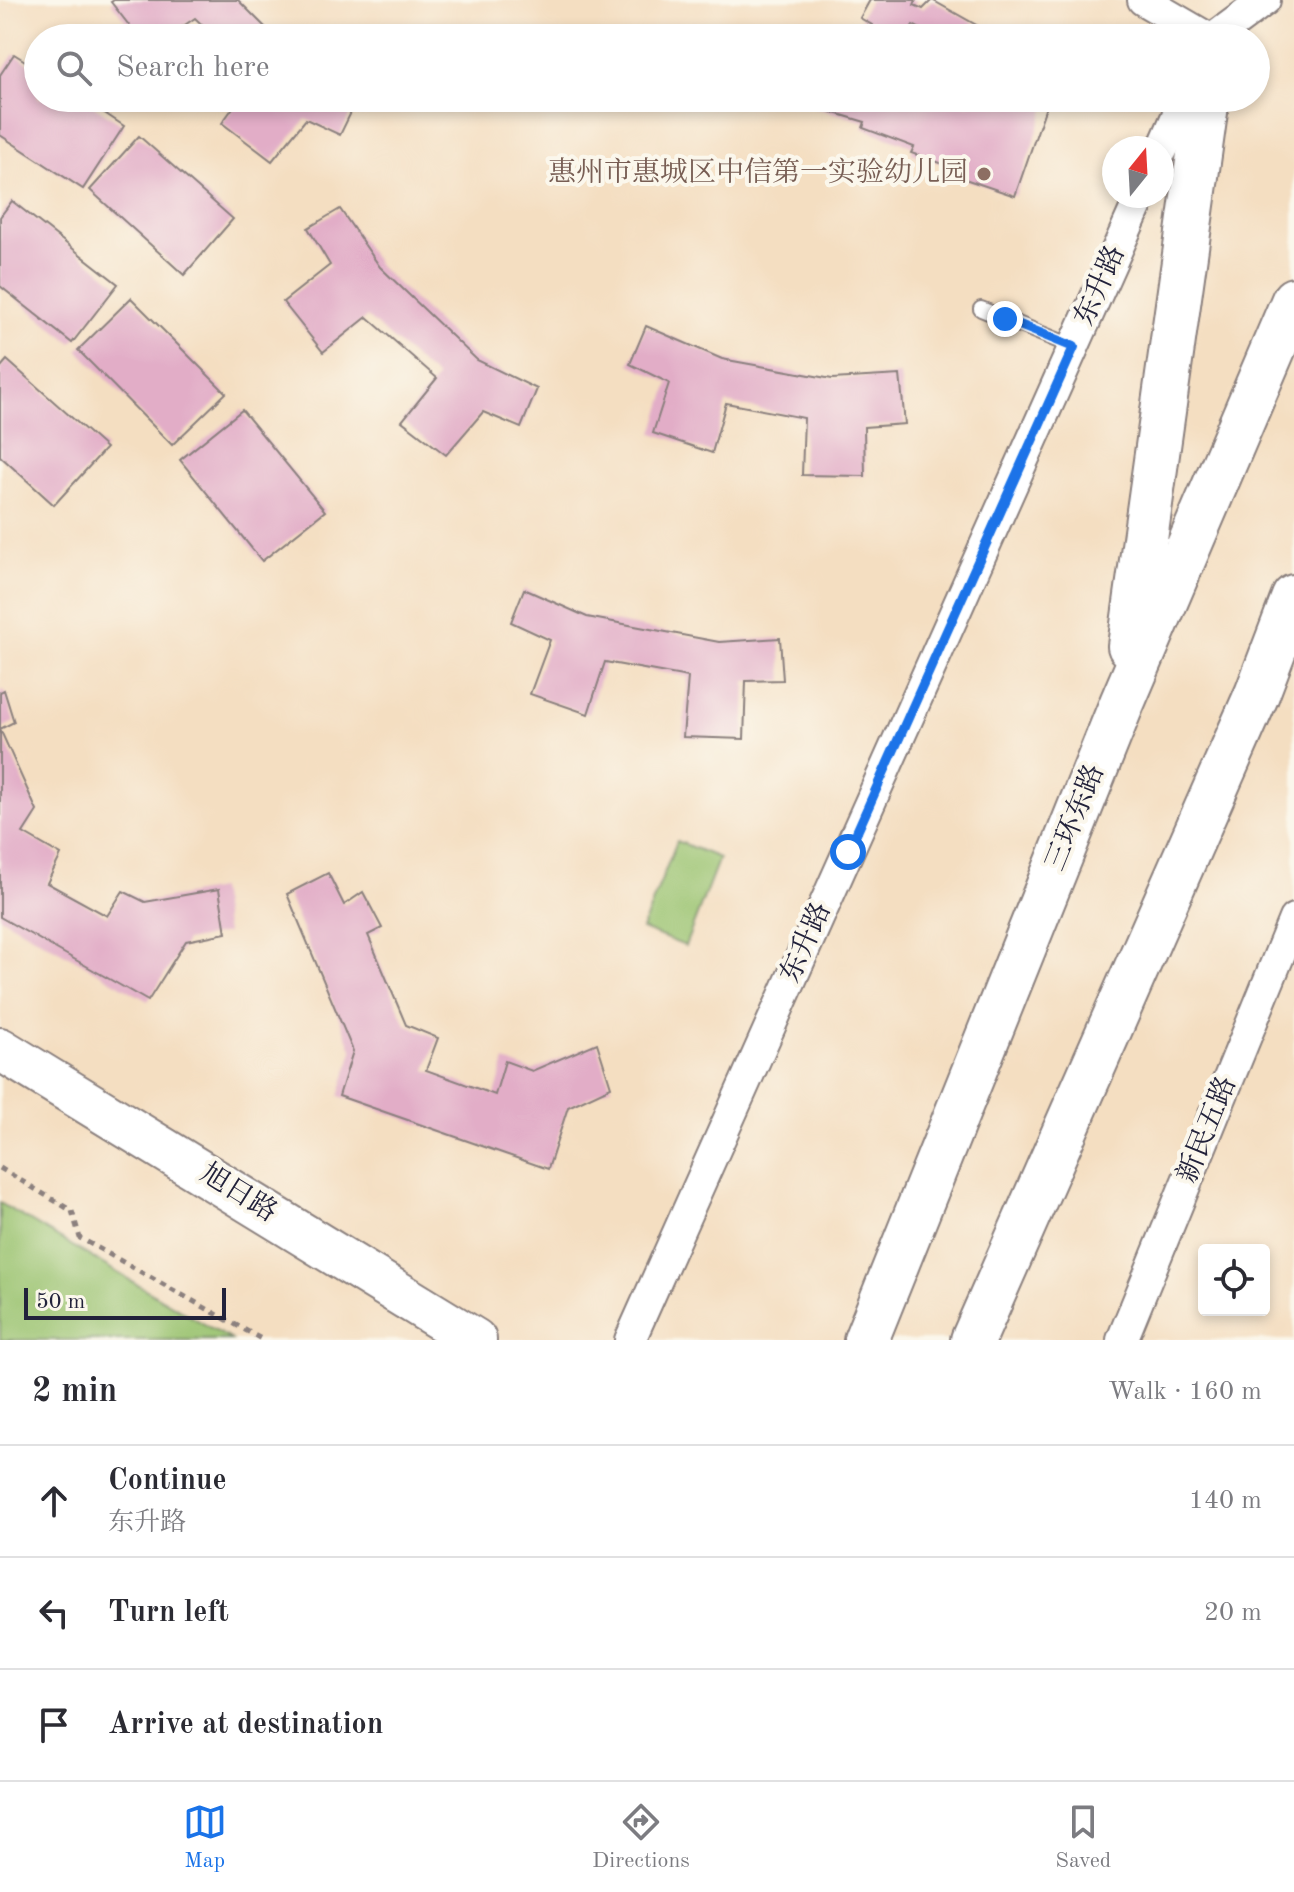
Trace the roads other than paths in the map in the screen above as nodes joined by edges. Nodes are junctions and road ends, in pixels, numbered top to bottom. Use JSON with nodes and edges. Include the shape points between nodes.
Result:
{"nodes":[{"id":1,"x":1143,"y":0,"type":"edge"},
{"id":2,"x":1235,"y":0,"type":"edge"},
{"id":3,"x":1265,"y":0,"type":"edge"},
{"id":4,"x":1186,"y":24,"type":"edge"},
{"id":5,"x":1220,"y":24,"type":"edge"},
{"id":6,"x":1231,"y":24,"type":"edge"},
{"id":7,"x":1179,"y":112,"type":"edge"},
{"id":8,"x":1205,"y":112,"type":"edge"},
{"id":9,"x":1168,"y":136,"type":"edge"},
{"id":10,"x":1136,"y":208,"type":"edge"},
{"id":11,"x":1294,"y":300,"type":"edge"},
{"id":12,"x":981,"y":309,"type":"dead end"},
{"id":13,"x":1074,"y":347,"type":"junction"},
{"id":14,"x":1294,"y":597,"type":"edge"},
{"id":15,"x":1294,"y":648,"type":"edge"},
{"id":16,"x":1257,"y":694,"type":"junction"},
{"id":17,"x":1122,"y":703,"type":"junction"},
{"id":18,"x":1294,"y":919,"type":"edge"},
{"id":19,"x":0,"y":1049,"type":"edge"},
{"id":20,"x":475,"y":1340,"type":"edge"},
{"id":21,"x":630,"y":1340,"type":"edge"},
{"id":22,"x":866,"y":1340,"type":"edge"},
{"id":23,"x":973,"y":1340,"type":"edge"},
{"id":24,"x":1122,"y":1340,"type":"edge"}],
"edges":[{"from":1,"to":4,"type":"street"},
{"from":2,"to":5,"type":"street"},
{"from":3,"to":6,"type":"street"},
{"from":7,"to":9,"type":"street"},
{"from":8,"to":17,"type":"highway"},
{"from":10,"to":13,"type":"street","name":"东升路"},
{"from":11,"to":17,"type":"highway","name":"三环东路"},
{"from":12,"to":13,"type":"lane"},
{"from":13,"to":21,"type":"street","name":"东升路"},
{"from":14,"to":16,"type":"highway"},
{"from":15,"to":16,"type":"street"},
{"from":16,"to":23,"type":"highway"},
{"from":17,"to":22,"type":"highway","name":"三环东路"},
{"from":18,"to":24,"type":"street","name":"新民五路"},
{"from":19,"to":20,"type":"main road","name":"旭日路"}]}
